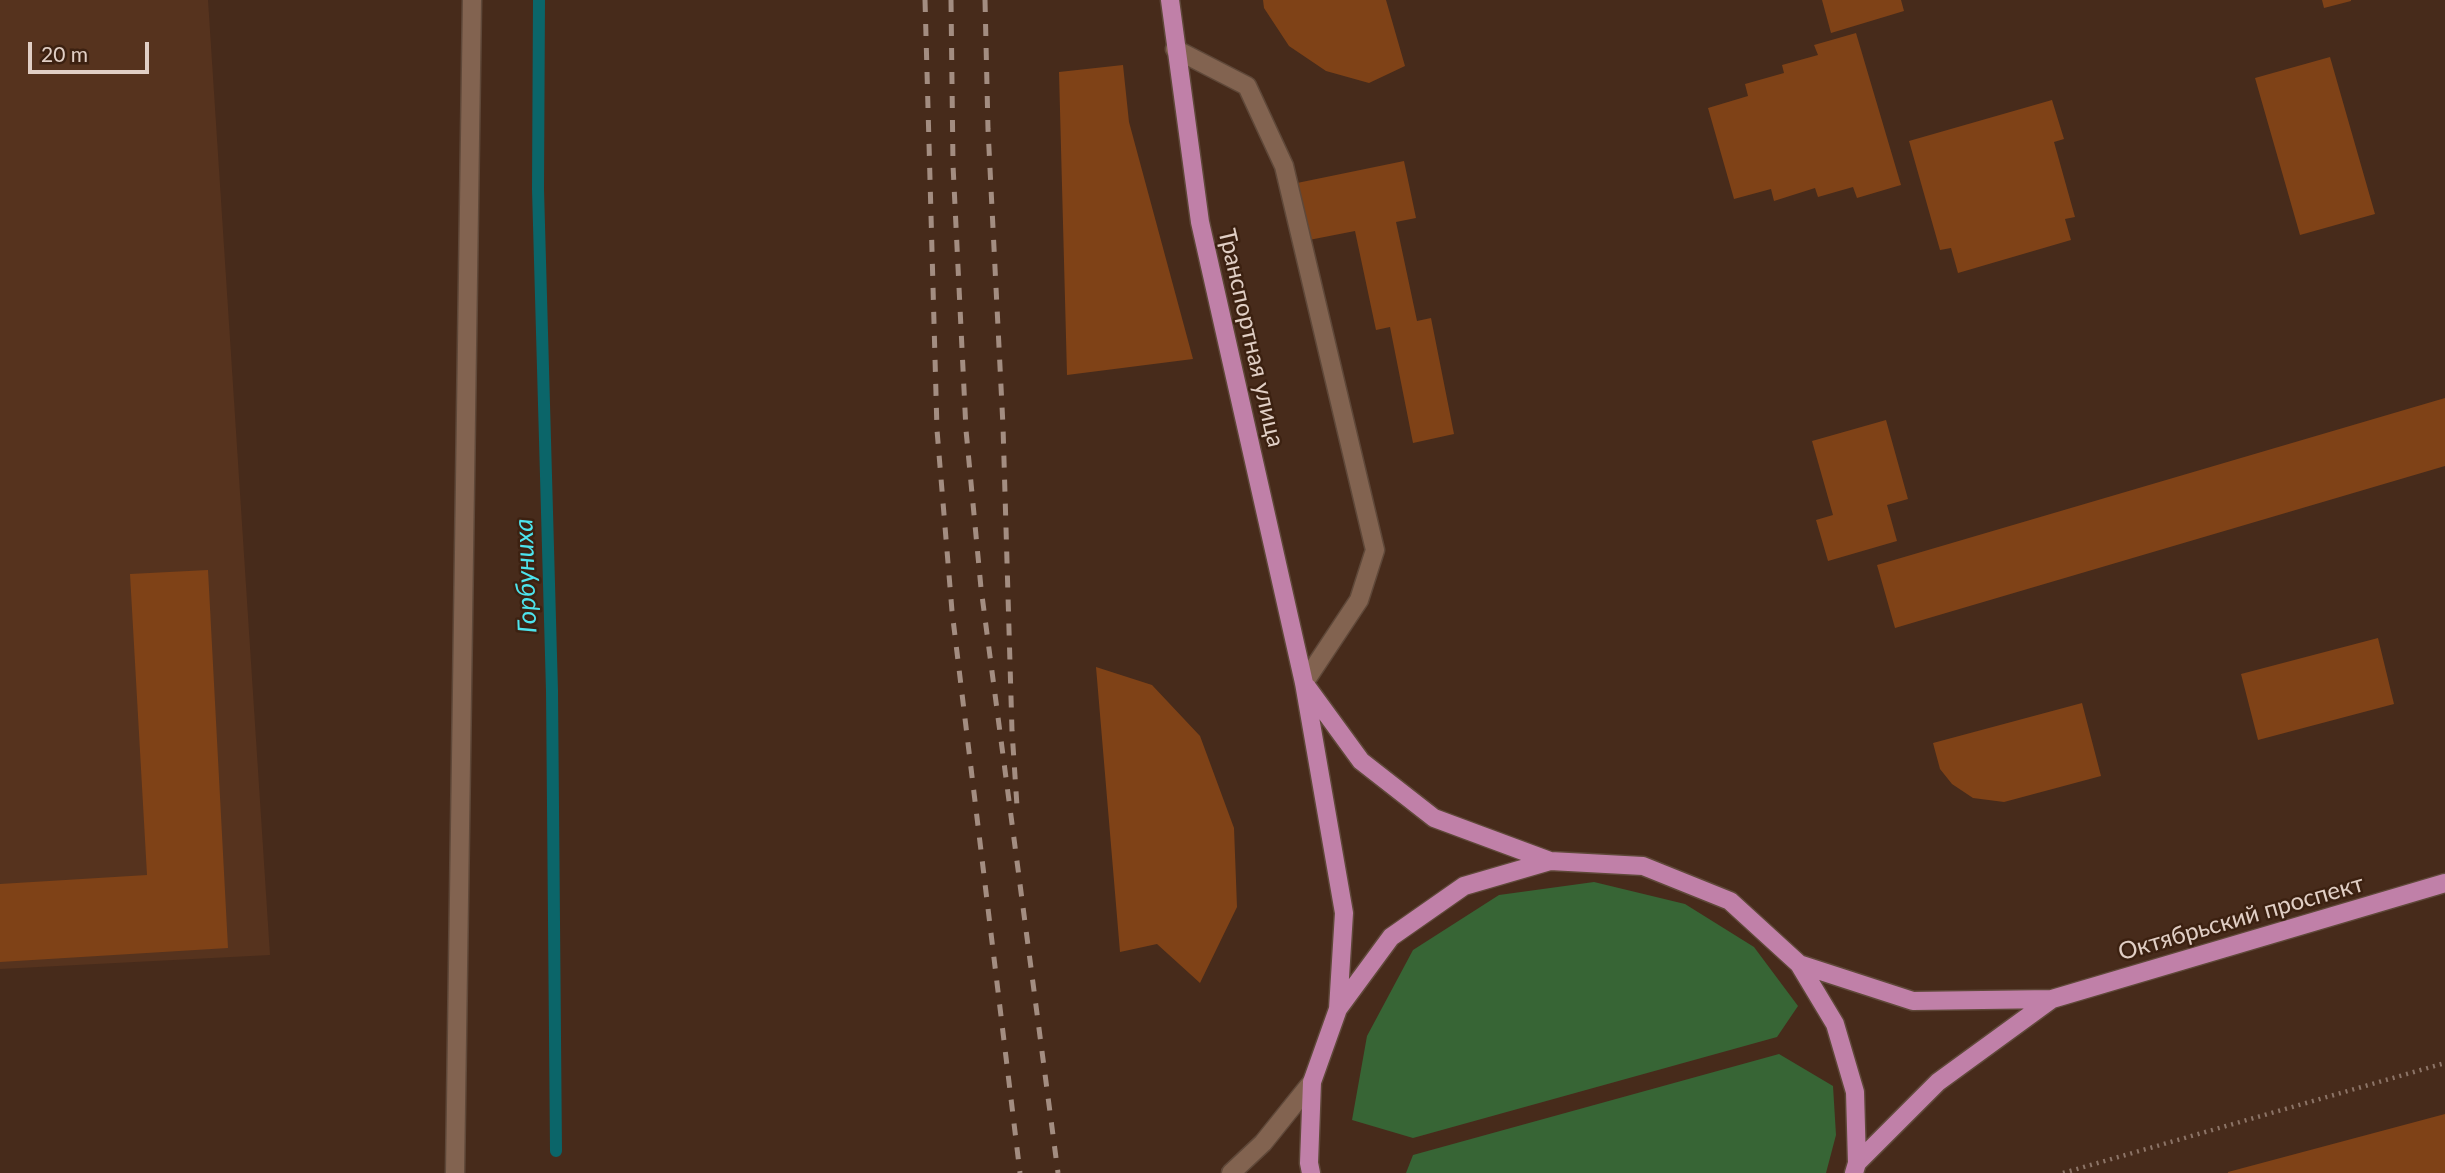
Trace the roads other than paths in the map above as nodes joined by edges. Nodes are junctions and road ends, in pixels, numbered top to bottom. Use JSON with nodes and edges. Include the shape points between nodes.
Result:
{"nodes":[{"id":1,"x":472,"y":0,"type":"edge"},
{"id":2,"x":1170,"y":0,"type":"edge"},
{"id":3,"x":1175,"y":49,"type":"junction"},
{"id":4,"x":1304,"y":683,"type":"junction"},
{"id":5,"x":1550,"y":861,"type":"junction"},
{"id":6,"x":2445,"y":883,"type":"edge"},
{"id":7,"x":1799,"y":964,"type":"junction"},
{"id":8,"x":2052,"y":999,"type":"junction"},
{"id":9,"x":1338,"y":1009,"type":"junction"},
{"id":10,"x":1312,"y":1082,"type":"junction"},
{"id":11,"x":1855,"y":1168,"type":"edge"},
{"id":12,"x":455,"y":1173,"type":"edge"},
{"id":13,"x":1231,"y":1173,"type":"edge"},
{"id":14,"x":1311,"y":1173,"type":"edge"}],
"edges":[{"from":1,"to":12,"type":"street"},
{"from":2,"to":3,"type":"main road","name":"Транспортная улица"},
{"from":3,"to":4,"type":"main road","name":"Транспортная улица","via":[[1200,222]]},
{"from":3,"to":4,"type":"street","via":[[1247,86],[1284,166],[1376,550],[1359,600]]},
{"from":4,"to":5,"type":"main road","name":"Транспортная улица","via":[[1361,761],[1434,818]]},
{"from":4,"to":9,"type":"main road","name":"Транспортная улица","via":[[1344,913]]},
{"from":5,"to":7,"type":"main road","via":[[1643,866],[1730,901]]},
{"from":5,"to":9,"type":"main road","via":[[1464,886],[1391,937]]},
{"from":6,"to":8,"type":"main road","name":"Октябрьский проспект"},
{"from":7,"to":8,"type":"main road","name":"Октябрьский проспект","via":[[1913,1001]]},
{"from":7,"to":11,"type":"main road","via":[[1835,1024],[1855,1092]]},
{"from":8,"to":11,"type":"main road","name":"Октябрьский проспект","via":[[1938,1082]]},
{"from":9,"to":10,"type":"main road"},
{"from":10,"to":13,"type":"street","via":[[1263,1143]]},
{"from":10,"to":14,"type":"main road"}]}
